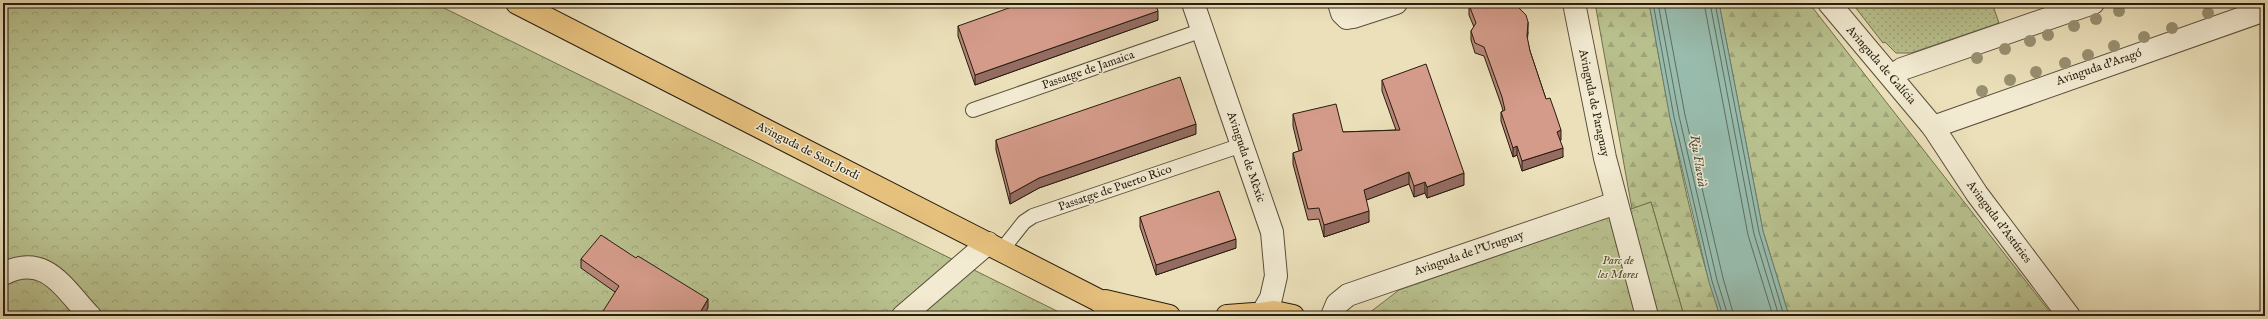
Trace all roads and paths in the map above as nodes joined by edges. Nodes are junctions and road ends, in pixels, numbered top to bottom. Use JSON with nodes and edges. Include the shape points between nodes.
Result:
{"nodes":[{"id":1,"x":517,"y":3,"type":"edge"},
{"id":2,"x":1193,"y":3,"type":"edge"},
{"id":3,"x":1339,"y":3,"type":"edge"},
{"id":4,"x":1396,"y":3,"type":"edge"},
{"id":5,"x":1574,"y":3,"type":"edge"},
{"id":6,"x":1829,"y":3,"type":"edge"},
{"id":7,"x":2093,"y":3,"type":"edge"},
{"id":8,"x":2265,"y":10,"type":"edge"},
{"id":9,"x":1203,"y":30,"type":"junction"},
{"id":10,"x":1892,"y":76,"type":"junction"},
{"id":11,"x":973,"y":110,"type":"dead end"},
{"id":12,"x":1933,"y":127,"type":"junction"},
{"id":13,"x":1242,"y":145,"type":"junction"},
{"id":14,"x":1616,"y":203,"type":"junction"},
{"id":15,"x":994,"y":247,"type":"junction"},
{"id":16,"x":3,"y":274,"type":"edge"},
{"id":17,"x":1098,"y":300,"type":"junction"},
{"id":18,"x":1254,"y":314,"type":"edge"},
{"id":19,"x":90,"y":316,"type":"edge"},
{"id":20,"x":903,"y":316,"type":"edge"},
{"id":21,"x":1120,"y":316,"type":"edge"},
{"id":22,"x":1169,"y":316,"type":"edge"},
{"id":23,"x":1227,"y":316,"type":"edge"},
{"id":24,"x":1293,"y":316,"type":"edge"},
{"id":25,"x":1332,"y":316,"type":"edge"},
{"id":26,"x":1647,"y":316,"type":"edge"},
{"id":27,"x":2069,"y":316,"type":"edge"}],
"edges":[{"from":1,"to":15,"type":"main road","name":"Avinguda de Sant Jordi"},
{"from":2,"to":9,"type":"street","name":"Avinguda de Mèxic"},
{"from":3,"to":4,"type":"street","via":[[1342,14],[1347,18]]},
{"from":5,"to":14,"type":"street","name":"Avinguda de Paraguay","via":[[1594,111]]},
{"from":6,"to":10,"type":"street","name":"Avinguda de Galícia"},
{"from":7,"to":10,"type":"street","via":[[1902,69]]},
{"from":8,"to":12,"type":"street","name":"Avinguda d'Aragó"},
{"from":9,"to":11,"type":"lane","name":"Passatge de Jamaica"},
{"from":9,"to":13,"type":"street","name":"Avinguda de Mèxic"},
{"from":10,"to":12,"type":"street","name":"Avinguda de Galícia"},
{"from":12,"to":27,"type":"street","name":"Avinguda d'Astúries","via":[[1977,194]]},
{"from":13,"to":15,"type":"lane","name":"Passatge de Puerto Rico","via":[[1033,216]]},
{"from":13,"to":18,"type":"street","name":"Avinguda de Mèxic","via":[[1272,232],[1276,276],[1271,298]]},
{"from":14,"to":25,"type":"street","name":"Avinguda de l'Uruguay","via":[[1348,295],[1337,304]]},
{"from":14,"to":26,"type":"street","name":"Avinguda de Paraguay"},
{"from":15,"to":17,"type":"main road","name":"Avinguda de Sant Jordi"},
{"from":15,"to":20,"type":"street"},
{"from":16,"to":19,"type":"street","via":[[14,268],[36,267],[55,276]]},
{"from":17,"to":21,"type":"main road","name":"Avinguda de Sant Jordi"},
{"from":17,"to":22,"type":"main road","name":"Avinguda de Sant Jordi"},
{"from":18,"to":23,"type":"main road"},
{"from":18,"to":24,"type":"main road","via":[[1274,312]]}]}
